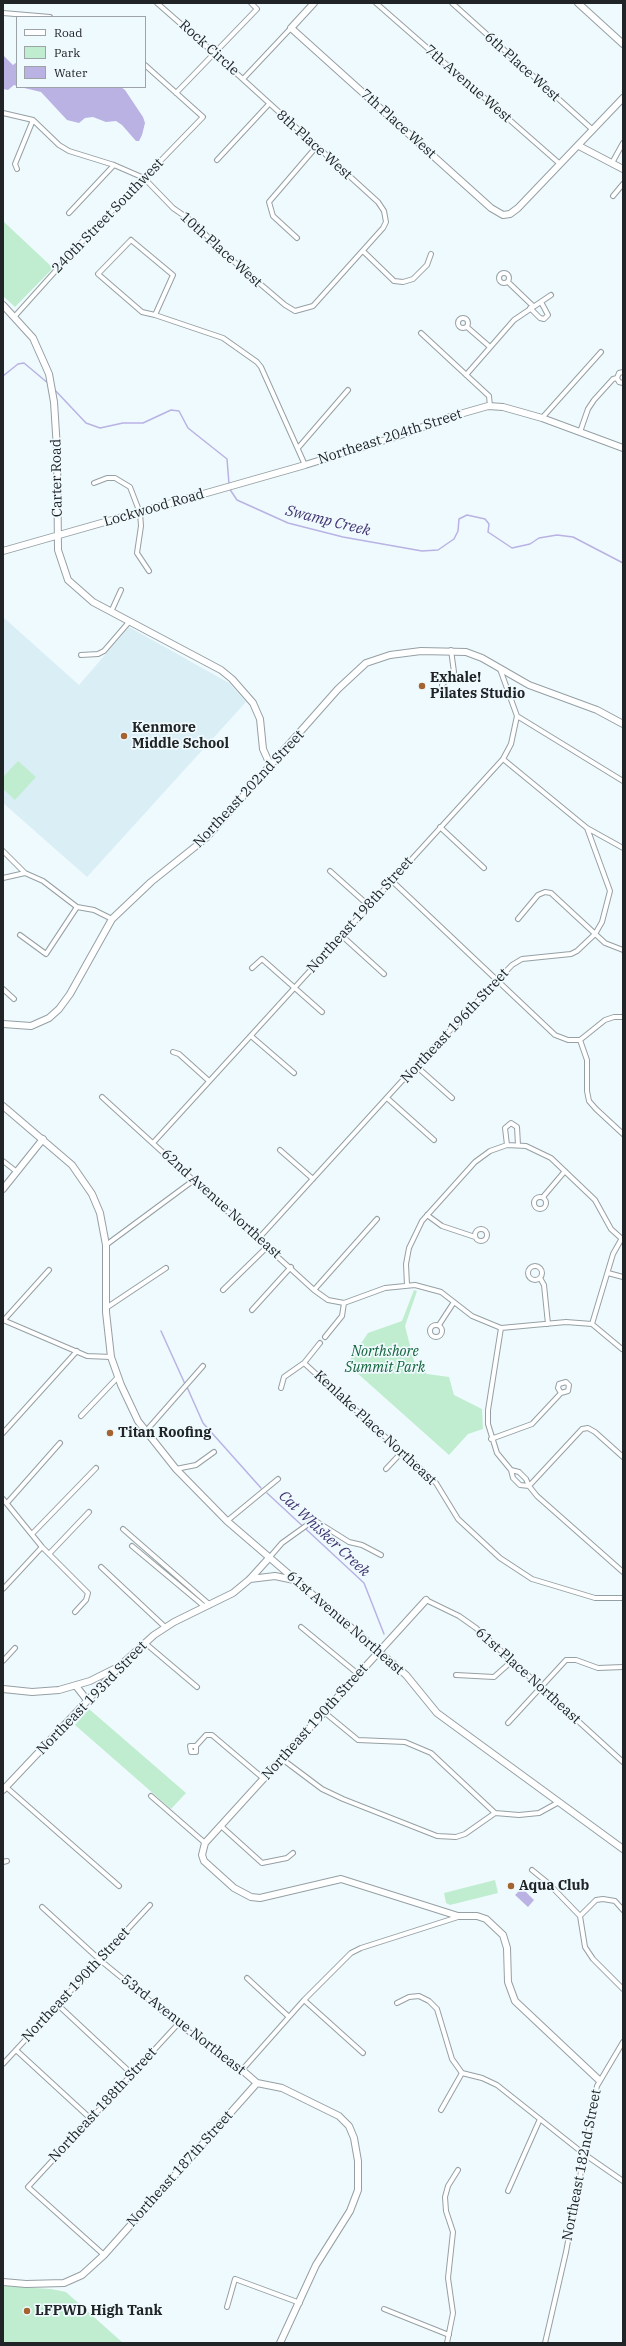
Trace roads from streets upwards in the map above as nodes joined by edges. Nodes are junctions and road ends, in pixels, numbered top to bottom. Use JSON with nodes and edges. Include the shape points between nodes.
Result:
{"nodes":[{"id":1,"x":156,"y":3,"type":"edge"},
{"id":2,"x":251,"y":3,"type":"edge"},
{"id":3,"x":314,"y":3,"type":"edge"},
{"id":4,"x":376,"y":3,"type":"edge"},
{"id":5,"x":452,"y":3,"type":"edge"},
{"id":6,"x":578,"y":3,"type":"edge"},
{"id":7,"x":3,"y":13,"type":"edge"},
{"id":8,"x":38,"y":16,"type":"edge"},
{"id":9,"x":291,"y":28,"type":"junction"},
{"id":10,"x":623,"y":44,"type":"edge"},
{"id":11,"x":214,"y":53,"type":"junction"},
{"id":12,"x":146,"y":66,"type":"edge"},
{"id":13,"x":243,"y":79,"type":"junction"},
{"id":14,"x":176,"y":93,"type":"junction"},
{"id":15,"x":623,"y":98,"type":"edge"},
{"id":16,"x":269,"y":104,"type":"junction"},
{"id":17,"x":3,"y":113,"type":"edge"},
{"id":18,"x":33,"y":120,"type":"junction"},
{"id":19,"x":593,"y":130,"type":"junction"},
{"id":20,"x":623,"y":143,"type":"edge"},
{"id":21,"x":317,"y":146,"type":"junction"},
{"id":22,"x":579,"y":146,"type":"junction"},
{"id":23,"x":217,"y":160,"type":"dead end"},
{"id":24,"x":612,"y":163,"type":"junction"},
{"id":25,"x":560,"y":164,"type":"junction"},
{"id":26,"x":114,"y":165,"type":"junction"},
{"id":27,"x":17,"y":169,"type":"dead end"},
{"id":28,"x":623,"y":169,"type":"edge"},
{"id":29,"x":144,"y":178,"type":"junction"},
{"id":30,"x":623,"y":184,"type":"edge"},
{"id":31,"x":613,"y":196,"type":"dead end"},
{"id":32,"x":69,"y":213,"type":"dead end"},
{"id":33,"x":297,"y":238,"type":"dead end"},
{"id":34,"x":363,"y":252,"type":"junction"},
{"id":35,"x":431,"y":254,"type":"dead end"},
{"id":36,"x":508,"y":282,"type":"dead end"},
{"id":37,"x":551,"y":295,"type":"dead end"},
{"id":38,"x":541,"y":302,"type":"junction"},
{"id":39,"x":3,"y":305,"type":"edge"},
{"id":40,"x":532,"y":307,"type":"junction"},
{"id":41,"x":155,"y":315,"type":"junction"},
{"id":42,"x":14,"y":316,"type":"junction"},
{"id":43,"x":467,"y":327,"type":"dead end"},
{"id":44,"x":421,"y":333,"type":"dead end"},
{"id":45,"x":490,"y":347,"type":"junction"},
{"id":46,"x":601,"y":352,"type":"dead end"},
{"id":47,"x":623,"y":372,"type":"edge"},
{"id":48,"x":466,"y":375,"type":"junction"},
{"id":49,"x":617,"y":378,"type":"junction"},
{"id":50,"x":623,"y":383,"type":"edge"},
{"id":51,"x":348,"y":390,"type":"dead end"},
{"id":52,"x":490,"y":406,"type":"junction"},
{"id":53,"x":542,"y":418,"type":"junction"},
{"id":54,"x":580,"y":432,"type":"junction"},
{"id":55,"x":298,"y":448,"type":"junction"},
{"id":56,"x":623,"y":448,"type":"edge"},
{"id":57,"x":305,"y":465,"type":"junction"},
{"id":58,"x":94,"y":483,"type":"dead end"},
{"id":59,"x":140,"y":513,"type":"junction"},
{"id":60,"x":57,"y":536,"type":"junction"},
{"id":61,"x":3,"y":551,"type":"edge"},
{"id":62,"x":150,"y":571,"type":"dead end"},
{"id":63,"x":120,"y":590,"type":"dead end"},
{"id":64,"x":111,"y":612,"type":"junction"},
{"id":65,"x":129,"y":622,"type":"junction"},
{"id":66,"x":451,"y":650,"type":"junction"},
{"id":67,"x":81,"y":655,"type":"dead end"},
{"id":68,"x":500,"y":668,"type":"junction"},
{"id":69,"x":442,"y":685,"type":"dead end"},
{"id":70,"x":517,"y":716,"type":"junction"},
{"id":71,"x":623,"y":724,"type":"edge"},
{"id":72,"x":503,"y":759,"type":"junction"},
{"id":73,"x":271,"y":767,"type":"junction"},
{"id":74,"x":623,"y":780,"type":"edge"},
{"id":75,"x":440,"y":826,"type":"junction"},
{"id":76,"x":587,"y":828,"type":"junction"},
{"id":77,"x":623,"y":848,"type":"edge"},
{"id":78,"x":3,"y":851,"type":"edge"},
{"id":79,"x":484,"y":868,"type":"dead end"},
{"id":80,"x":330,"y":871,"type":"dead end"},
{"id":81,"x":25,"y":873,"type":"junction"},
{"id":82,"x":3,"y":878,"type":"edge"},
{"id":83,"x":391,"y":880,"type":"junction"},
{"id":84,"x":368,"y":905,"type":"junction"},
{"id":85,"x":77,"y":907,"type":"junction"},
{"id":86,"x":518,"y":918,"type":"dead end"},
{"id":87,"x":112,"y":919,"type":"junction"},
{"id":88,"x":595,"y":934,"type":"junction"},
{"id":89,"x":20,"y":935,"type":"dead end"},
{"id":90,"x":341,"y":935,"type":"junction"},
{"id":91,"x":623,"y":950,"type":"edge"},
{"id":92,"x":252,"y":968,"type":"dead end"},
{"id":93,"x":384,"y":974,"type":"dead end"},
{"id":94,"x":496,"y":980,"type":"junction"},
{"id":95,"x":294,"y":987,"type":"junction"},
{"id":96,"x":3,"y":989,"type":"edge"},
{"id":97,"x":14,"y":999,"type":"dead end"},
{"id":98,"x":322,"y":1012,"type":"dead end"},
{"id":99,"x":623,"y":1017,"type":"edge"},
{"id":100,"x":3,"y":1024,"type":"edge"},
{"id":101,"x":251,"y":1036,"type":"junction"},
{"id":102,"x":580,"y":1040,"type":"junction"},
{"id":103,"x":173,"y":1052,"type":"dead end"},
{"id":104,"x":416,"y":1066,"type":"junction"},
{"id":105,"x":294,"y":1074,"type":"dead end"},
{"id":106,"x":209,"y":1081,"type":"junction"},
{"id":107,"x":102,"y":1097,"type":"dead end"},
{"id":108,"x":387,"y":1098,"type":"junction"},
{"id":109,"x":452,"y":1098,"type":"dead end"},
{"id":110,"x":3,"y":1106,"type":"edge"},
{"id":111,"x":623,"y":1134,"type":"edge"},
{"id":112,"x":43,"y":1139,"type":"junction"},
{"id":113,"x":434,"y":1140,"type":"dead end"},
{"id":114,"x":153,"y":1143,"type":"junction"},
{"id":115,"x":518,"y":1144,"type":"junction"},
{"id":116,"x":507,"y":1145,"type":"junction"},
{"id":117,"x":280,"y":1150,"type":"dead end"},
{"id":118,"x":3,"y":1160,"type":"edge"},
{"id":119,"x":565,"y":1171,"type":"junction"},
{"id":120,"x":17,"y":1172,"type":"junction"},
{"id":121,"x":313,"y":1179,"type":"junction"},
{"id":122,"x":194,"y":1180,"type":"junction"},
{"id":123,"x":3,"y":1189,"type":"edge"},
{"id":124,"x":543,"y":1197,"type":"dead end"},
{"id":125,"x":427,"y":1215,"type":"junction"},
{"id":126,"x":377,"y":1219,"type":"dead end"},
{"id":127,"x":475,"y":1237,"type":"dead end"},
{"id":128,"x":259,"y":1238,"type":"junction"},
{"id":129,"x":622,"y":1238,"type":"edge"},
{"id":130,"x":106,"y":1245,"type":"junction"},
{"id":131,"x":268,"y":1246,"type":"junction"},
{"id":132,"x":291,"y":1267,"type":"junction"},
{"id":133,"x":166,"y":1268,"type":"dead end"},
{"id":134,"x":49,"y":1270,"type":"dead end"},
{"id":135,"x":608,"y":1273,"type":"junction"},
{"id":136,"x":623,"y":1277,"type":"edge"},
{"id":137,"x":540,"y":1278,"type":"dead end"},
{"id":138,"x":407,"y":1285,"type":"junction"},
{"id":139,"x":224,"y":1290,"type":"dead end"},
{"id":140,"x":314,"y":1290,"type":"junction"},
{"id":141,"x":454,"y":1302,"type":"junction"},
{"id":142,"x":344,"y":1303,"type":"junction"},
{"id":143,"x":106,"y":1308,"type":"junction"},
{"id":144,"x":252,"y":1310,"type":"dead end"},
{"id":145,"x":3,"y":1320,"type":"edge"},
{"id":146,"x":548,"y":1324,"type":"junction"},
{"id":147,"x":592,"y":1324,"type":"junction"},
{"id":148,"x":439,"y":1325,"type":"dead end"},
{"id":149,"x":501,"y":1328,"type":"junction"},
{"id":150,"x":325,"y":1338,"type":"dead end"},
{"id":151,"x":320,"y":1343,"type":"dead end"},
{"id":152,"x":623,"y":1350,"type":"edge"},
{"id":153,"x":77,"y":1351,"type":"junction"},
{"id":154,"x":111,"y":1358,"type":"junction"},
{"id":155,"x":304,"y":1363,"type":"junction"},
{"id":156,"x":203,"y":1366,"type":"dead end"},
{"id":157,"x":118,"y":1377,"type":"junction"},
{"id":158,"x":281,"y":1388,"type":"dead end"},
{"id":159,"x":561,"y":1393,"type":"dead end"},
{"id":160,"x":81,"y":1416,"type":"dead end"},
{"id":161,"x":146,"y":1431,"type":"junction"},
{"id":162,"x":3,"y":1433,"type":"edge"},
{"id":163,"x":491,"y":1439,"type":"junction"},
{"id":164,"x":60,"y":1443,"type":"dead end"},
{"id":165,"x":214,"y":1452,"type":"dead end"},
{"id":166,"x":401,"y":1452,"type":"junction"},
{"id":167,"x":623,"y":1457,"type":"edge"},
{"id":168,"x":96,"y":1468,"type":"dead end"},
{"id":169,"x":176,"y":1469,"type":"junction"},
{"id":170,"x":386,"y":1469,"type":"dead end"},
{"id":171,"x":511,"y":1470,"type":"junction"},
{"id":172,"x":278,"y":1479,"type":"dead end"},
{"id":173,"x":529,"y":1486,"type":"junction"},
{"id":174,"x":3,"y":1499,"type":"edge"},
{"id":175,"x":7,"y":1503,"type":"junction"},
{"id":176,"x":89,"y":1512,"type":"dead end"},
{"id":177,"x":227,"y":1521,"type":"junction"},
{"id":178,"x":124,"y":1529,"type":"dead end"},
{"id":179,"x":32,"y":1534,"type":"junction"},
{"id":180,"x":132,"y":1546,"type":"dead end"},
{"id":181,"x":42,"y":1548,"type":"junction"},
{"id":182,"x":49,"y":1554,"type":"junction"},
{"id":183,"x":381,"y":1555,"type":"dead end"},
{"id":184,"x":270,"y":1558,"type":"junction"},
{"id":185,"x":101,"y":1567,"type":"dead end"},
{"id":186,"x":623,"y":1572,"type":"edge"},
{"id":187,"x":250,"y":1579,"type":"junction"},
{"id":188,"x":297,"y":1581,"type":"junction"},
{"id":189,"x":3,"y":1589,"type":"edge"},
{"id":190,"x":623,"y":1598,"type":"edge"},
{"id":191,"x":426,"y":1600,"type":"joint"},
{"id":192,"x":207,"y":1606,"type":"junction"},
{"id":193,"x":75,"y":1612,"type":"dead end"},
{"id":194,"x":165,"y":1627,"type":"junction"},
{"id":195,"x":302,"y":1627,"type":"dead end"},
{"id":196,"x":145,"y":1643,"type":"junction"},
{"id":197,"x":15,"y":1648,"type":"dead end"},
{"id":198,"x":379,"y":1652,"type":"junction"},
{"id":199,"x":3,"y":1661,"type":"edge"},
{"id":200,"x":512,"y":1661,"type":"junction"},
{"id":201,"x":122,"y":1664,"type":"junction"},
{"id":202,"x":622,"y":1667,"type":"edge"},
{"id":203,"x":358,"y":1674,"type":"junction"},
{"id":204,"x":456,"y":1675,"type":"dead end"},
{"id":205,"x":76,"y":1686,"type":"junction"},
{"id":206,"x":541,"y":1686,"type":"junction"},
{"id":207,"x":197,"y":1687,"type":"dead end"},
{"id":208,"x":3,"y":1689,"type":"edge"},
{"id":209,"x":87,"y":1700,"type":"junction"},
{"id":210,"x":324,"y":1712,"type":"junction"},
{"id":211,"x":508,"y":1723,"type":"dead end"},
{"id":212,"x":196,"y":1746,"type":"dead end"},
{"id":213,"x":282,"y":1759,"type":"junction"},
{"id":214,"x":623,"y":1762,"type":"edge"},
{"id":215,"x":264,"y":1779,"type":"junction"},
{"id":216,"x":4,"y":1789,"type":"edge"},
{"id":217,"x":151,"y":1796,"type":"dead end"},
{"id":218,"x":558,"y":1802,"type":"junction"},
{"id":219,"x":495,"y":1813,"type":"junction"},
{"id":220,"x":221,"y":1826,"type":"junction"},
{"id":221,"x":205,"y":1843,"type":"junction"},
{"id":222,"x":623,"y":1849,"type":"edge"},
{"id":223,"x":293,"y":1853,"type":"dead end"},
{"id":224,"x":532,"y":1870,"type":"dead end"},
{"id":225,"x":119,"y":1886,"type":"dead end"},
{"id":226,"x":150,"y":1905,"type":"dead end"},
{"id":227,"x":42,"y":1907,"type":"dead end"},
{"id":228,"x":623,"y":1910,"type":"edge"},
{"id":229,"x":458,"y":1916,"type":"junction"},
{"id":230,"x":580,"y":1916,"type":"junction"},
{"id":231,"x":100,"y":1960,"type":"junction"},
{"id":232,"x":247,"y":1978,"type":"dead end"},
{"id":233,"x":623,"y":1990,"type":"edge"},
{"id":234,"x":304,"y":2000,"type":"junction"},
{"id":235,"x":397,"y":2003,"type":"dead end"},
{"id":236,"x":58,"y":2005,"type":"junction"},
{"id":237,"x":289,"y":2017,"type":"junction"},
{"id":238,"x":178,"y":2024,"type":"junction"},
{"id":239,"x":623,"y":2042,"type":"edge"},
{"id":240,"x":16,"y":2050,"type":"junction"},
{"id":241,"x":363,"y":2053,"type":"dead end"},
{"id":242,"x":3,"y":2064,"type":"edge"},
{"id":243,"x":242,"y":2070,"type":"junction"},
{"id":244,"x":462,"y":2073,"type":"junction"},
{"id":245,"x":132,"y":2074,"type":"junction"},
{"id":246,"x":599,"y":2080,"type":"junction"},
{"id":247,"x":258,"y":2083,"type":"junction"},
{"id":248,"x":441,"y":2110,"type":"dead end"},
{"id":249,"x":91,"y":2119,"type":"junction"},
{"id":250,"x":540,"y":2119,"type":"junction"},
{"id":251,"x":584,"y":2154,"type":"junction"},
{"id":252,"x":458,"y":2170,"type":"dead end"},
{"id":253,"x":623,"y":2181,"type":"edge"},
{"id":254,"x":508,"y":2191,"type":"dead end"},
{"id":255,"x":104,"y":2255,"type":"junction"},
{"id":256,"x":3,"y":2282,"type":"edge"},
{"id":257,"x":300,"y":2303,"type":"junction"},
{"id":258,"x":227,"y":2307,"type":"dead end"},
{"id":259,"x":384,"y":2309,"type":"dead end"},
{"id":260,"x":449,"y":2336,"type":"junction"},
{"id":261,"x":280,"y":2343,"type":"edge"},
{"id":262,"x":448,"y":2343,"type":"edge"},
{"id":263,"x":545,"y":2343,"type":"edge"}],
"edges":[{"from":1,"to":11,"type":"street","name":"Rock Circle"},
{"from":2,"to":11,"type":"street","via":[[257,9]]},
{"from":3,"to":9,"type":"street"},
{"from":4,"to":25,"type":"street","name":"7th Avenue West"},
{"from":5,"to":19,"type":"street","name":"6th Place West"},
{"from":6,"to":10,"type":"street"},
{"from":7,"to":8,"type":"street"},
{"from":9,"to":13,"type":"street"},
{"from":9,"to":25,"type":"street","name":"7th Place West","via":[[498,213],[507,215],[518,208]]},
{"from":11,"to":13,"type":"street","name":"Rock Circle"},
{"from":11,"to":14,"type":"street"},
{"from":12,"to":14,"type":"street"},
{"from":13,"to":16,"type":"street","name":"8th Place West"},
{"from":14,"to":29,"type":"street","name":"240th Street Southwest","via":[[203,117]]},
{"from":15,"to":19,"type":"street"},
{"from":16,"to":21,"type":"street","name":"8th Place West"},
{"from":16,"to":23,"type":"street"},
{"from":17,"to":18,"type":"street"},
{"from":18,"to":26,"type":"street","via":[[59,145]]},
{"from":18,"to":27,"type":"street","via":[[15,164]]},
{"from":19,"to":22,"type":"street"},
{"from":20,"to":24,"type":"street"},
{"from":21,"to":33,"type":"street","via":[[269,202],[273,216]]},
{"from":21,"to":34,"type":"street","name":"8th Place West","via":[[378,202],[384,211],[386,222],[383,228]]},
{"from":22,"to":24,"type":"street"},
{"from":22,"to":25,"type":"street"},
{"from":24,"to":28,"type":"street"},
{"from":26,"to":29,"type":"street"},
{"from":26,"to":32,"type":"street"},
{"from":29,"to":34,"type":"street","name":"10th Place West","via":[[173,208],[196,224],[218,248],[285,305],[295,310],[305,309],[319,300]]},
{"from":29,"to":42,"type":"street","name":"240th Street Southwest"},
{"from":30,"to":31,"type":"street"},
{"from":34,"to":35,"type":"street","via":[[394,281],[403,282],[413,279],[427,265]]},
{"from":36,"to":40,"type":"street"},
{"from":37,"to":38,"type":"street"},
{"from":38,"to":40,"type":"street"},
{"from":38,"to":40,"type":"street","via":[[548,314],[544,319],[540,318]]},
{"from":39,"to":42,"type":"street","name":"Carter Road"},
{"from":40,"to":45,"type":"street","via":[[514,320]]},
{"from":41,"to":41,"type":"street","via":[[142,312],[98,274],[131,240],[173,275]]},
{"from":41,"to":55,"type":"street","via":[[217,336],[251,357],[261,367]]},
{"from":42,"to":60,"type":"street","name":"Carter Road","via":[[33,338],[49,374],[54,402],[57,449]]},
{"from":43,"to":45,"type":"street"},
{"from":44,"to":48,"type":"street"},
{"from":45,"to":48,"type":"street"},
{"from":46,"to":53,"type":"street"},
{"from":47,"to":49,"type":"street","via":[[618,374]]},
{"from":48,"to":52,"type":"street","via":[[489,396]]},
{"from":49,"to":50,"type":"street"},
{"from":49,"to":54,"type":"street","via":[[613,379],[594,400]]},
{"from":51,"to":55,"type":"street"},
{"from":52,"to":53,"type":"street"},
{"from":52,"to":57,"type":"street","name":"Northeast 204th Street"},
{"from":53,"to":54,"type":"street"},
{"from":54,"to":56,"type":"street"},
{"from":55,"to":57,"type":"street"},
{"from":57,"to":59,"type":"street","name":"Lockwood Road"},
{"from":58,"to":59,"type":"street","via":[[107,478],[126,483]]},
{"from":59,"to":60,"type":"street","name":"Lockwood Road"},
{"from":59,"to":62,"type":"street","via":[[142,531],[137,553]]},
{"from":60,"to":61,"type":"street","name":"Lockwood Road"},
{"from":60,"to":64,"type":"street","name":"Carter Road","via":[[58,550],[68,580],[84,596]]},
{"from":63,"to":64,"type":"street"},
{"from":64,"to":65,"type":"street","name":"Carter Road"},
{"from":65,"to":67,"type":"street","via":[[104,651]]},
{"from":65,"to":73,"type":"street","name":"Carter Road","via":[[221,670],[244,691],[260,719],[263,749]]},
{"from":66,"to":68,"type":"street","name":"Northeast 202nd Street","via":[[466,652]]},
{"from":66,"to":69,"type":"street","via":[[454,672]]},
{"from":66,"to":73,"type":"street","name":"Northeast 202nd Street","via":[[390,654],[366,663],[342,685]]},
{"from":68,"to":70,"type":"street"},
{"from":68,"to":71,"type":"street","name":"Northeast 202nd Street","via":[[529,685],[597,710]]},
{"from":70,"to":72,"type":"street","name":"Northeast 198th Street","via":[[511,744]]},
{"from":70,"to":74,"type":"street"},
{"from":72,"to":75,"type":"street","name":"Northeast 198th Street"},
{"from":72,"to":76,"type":"street"},
{"from":73,"to":87,"type":"street","name":"Northeast 202nd Street","via":[[206,838],[151,882]]},
{"from":75,"to":79,"type":"street"},
{"from":75,"to":83,"type":"street","name":"Northeast 198th Street"},
{"from":76,"to":77,"type":"street"},
{"from":76,"to":88,"type":"street","name":"Northeast 196th Street","via":[[610,890],[602,922]]},
{"from":78,"to":81,"type":"street"},
{"from":80,"to":84,"type":"street"},
{"from":81,"to":82,"type":"street"},
{"from":81,"to":85,"type":"street","via":[[42,881]]},
{"from":83,"to":84,"type":"street","name":"Northeast 198th Street"},
{"from":83,"to":94,"type":"street"},
{"from":84,"to":90,"type":"street","name":"Northeast 198th Street"},
{"from":85,"to":87,"type":"street","via":[[94,910]]},
{"from":85,"to":89,"type":"street","via":[[46,954]]},
{"from":86,"to":88,"type":"street","via":[[538,895],[545,892],[556,896]]},
{"from":87,"to":100,"type":"street","name":"Northeast 202nd Street","via":[[59,1009],[44,1020],[23,1027]]},
{"from":88,"to":91,"type":"street","via":[[615,948]]},
{"from":88,"to":94,"type":"street","name":"Northeast 196th Street","via":[[571,954],[522,959]]},
{"from":90,"to":93,"type":"street"},
{"from":90,"to":95,"type":"street","name":"Northeast 198th Street"},
{"from":92,"to":95,"type":"street","via":[[262,959]]},
{"from":94,"to":102,"type":"street","via":[[555,1035],[563,1039]]},
{"from":94,"to":104,"type":"street","name":"Northeast 196th Street"},
{"from":95,"to":98,"type":"street"},
{"from":95,"to":101,"type":"street","name":"Northeast 198th Street"},
{"from":96,"to":97,"type":"street"},
{"from":99,"to":102,"type":"street","via":[[605,1020]]},
{"from":101,"to":105,"type":"street"},
{"from":101,"to":106,"type":"street","name":"Northeast 198th Street"},
{"from":102,"to":111,"type":"street","via":[[587,1060],[589,1101]]},
{"from":103,"to":106,"type":"street","via":[[179,1054]]},
{"from":104,"to":108,"type":"street","name":"Northeast 196th Street"},
{"from":104,"to":109,"type":"street"},
{"from":106,"to":114,"type":"street","name":"Northeast 198th Street"},
{"from":107,"to":114,"type":"street","name":"62nd Avenue Northeast"},
{"from":108,"to":113,"type":"street"},
{"from":108,"to":121,"type":"street","name":"Northeast 196th Street"},
{"from":110,"to":112,"type":"street"},
{"from":112,"to":120,"type":"street"},
{"from":112,"to":130,"type":"street","via":[[72,1165],[84,1180],[100,1213]]},
{"from":114,"to":122,"type":"street","name":"62nd Avenue Northeast"},
{"from":115,"to":116,"type":"street"},
{"from":115,"to":116,"type":"street","via":[[518,1130],[512,1123],[505,1128]]},
{"from":115,"to":119,"type":"street","via":[[541,1152]]},
{"from":116,"to":125,"type":"street","via":[[490,1151],[475,1162]]},
{"from":117,"to":121,"type":"street"},
{"from":118,"to":120,"type":"street"},
{"from":119,"to":124,"type":"street"},
{"from":119,"to":129,"type":"street","via":[[595,1200],[611,1229]]},
{"from":120,"to":123,"type":"street"},
{"from":121,"to":128,"type":"street","name":"Northeast 196th Street"},
{"from":122,"to":128,"type":"street","name":"62nd Avenue Northeast"},
{"from":122,"to":130,"type":"street"},
{"from":125,"to":127,"type":"street","via":[[442,1226]]},
{"from":125,"to":138,"type":"street","via":[[411,1240],[406,1260]]},
{"from":126,"to":140,"type":"street"},
{"from":128,"to":131,"type":"street","name":"62nd Avenue Northeast"},
{"from":129,"to":135,"type":"street"},
{"from":130,"to":143,"type":"street"},
{"from":131,"to":132,"type":"street","name":"62nd Avenue Northeast"},
{"from":131,"to":139,"type":"street"},
{"from":132,"to":140,"type":"street","name":"62nd Avenue Northeast"},
{"from":132,"to":144,"type":"street"},
{"from":133,"to":143,"type":"street"},
{"from":134,"to":145,"type":"street"},
{"from":135,"to":136,"type":"street"},
{"from":135,"to":147,"type":"street"},
{"from":137,"to":146,"type":"street","via":[[544,1285]]},
{"from":138,"to":141,"type":"street","via":[[431,1288]]},
{"from":138,"to":142,"type":"street","via":[[385,1288]]},
{"from":140,"to":142,"type":"street","name":"62nd Avenue Northeast","via":[[328,1300]]},
{"from":141,"to":148,"type":"street"},
{"from":141,"to":149,"type":"street","via":[[480,1321]]},
{"from":142,"to":150,"type":"street","via":[[342,1316]]},
{"from":143,"to":154,"type":"street"},
{"from":145,"to":153,"type":"street"},
{"from":146,"to":147,"type":"street"},
{"from":146,"to":149,"type":"street"},
{"from":147,"to":152,"type":"street"},
{"from":149,"to":163,"type":"street","via":[[488,1410]]},
{"from":151,"to":155,"type":"street"},
{"from":153,"to":154,"type":"street","via":[[97,1358]]},
{"from":153,"to":162,"type":"street"},
{"from":154,"to":157,"type":"street","name":"61st Avenue Northeast"},
{"from":155,"to":158,"type":"street","via":[[284,1377]]},
{"from":155,"to":166,"type":"street","name":"Kenlake Place Northeast"},
{"from":156,"to":161,"type":"street"},
{"from":157,"to":160,"type":"street"},
{"from":157,"to":161,"type":"street","name":"61st Avenue Northeast","via":[[138,1420]]},
{"from":159,"to":163,"type":"street","via":[[532,1424]]},
{"from":161,"to":169,"type":"street","name":"61st Avenue Northeast"},
{"from":163,"to":171,"type":"street","via":[[497,1453]]},
{"from":164,"to":175,"type":"street"},
{"from":165,"to":169,"type":"street","via":[[196,1464]]},
{"from":166,"to":170,"type":"street"},
{"from":166,"to":190,"type":"street","name":"Kenlake Place Northeast","via":[[436,1483],[463,1524],[500,1558],[518,1570],[532,1579],[595,1598]]},
{"from":167,"to":173,"type":"street","via":[[595,1432],[588,1428],[582,1429]]},
{"from":168,"to":179,"type":"street"},
{"from":169,"to":177,"type":"street","name":"61st Avenue Northeast"},
{"from":171,"to":173,"type":"street","via":[[519,1472]]},
{"from":171,"to":173,"type":"street","via":[[513,1478],[520,1485]]},
{"from":172,"to":177,"type":"street"},
{"from":173,"to":186,"type":"street"},
{"from":174,"to":175,"type":"street"},
{"from":175,"to":179,"type":"street"},
{"from":176,"to":182,"type":"street"},
{"from":177,"to":184,"type":"street","name":"61st Avenue Northeast"},
{"from":178,"to":192,"type":"street"},
{"from":179,"to":181,"type":"street"},
{"from":180,"to":192,"type":"street"},
{"from":181,"to":182,"type":"street"},
{"from":181,"to":189,"type":"street"},
{"from":182,"to":193,"type":"street","via":[[88,1593],[86,1600]]},
{"from":183,"to":184,"type":"street","via":[[362,1545],[349,1542],[314,1520],[282,1543]]},
{"from":184,"to":187,"type":"street","name":"Northeast 193rd Street"},
{"from":184,"to":188,"type":"street","name":"61st Avenue Northeast"},
{"from":185,"to":194,"type":"street"},
{"from":187,"to":188,"type":"street","via":[[275,1576]]},
{"from":187,"to":192,"type":"street","name":"Northeast 193rd Street","via":[[233,1593]]},
{"from":188,"to":198,"type":"street","name":"61st Avenue Northeast"},
{"from":191,"to":198,"type":"street","name":"Northeast 190th Street"},
{"from":191,"to":200,"type":"street","name":"61st Place Northeast","via":[[467,1621]]},
{"from":192,"to":194,"type":"street","name":"Northeast 193rd Street"},
{"from":194,"to":196,"type":"street","name":"Northeast 193rd Street"},
{"from":195,"to":203,"type":"street"},
{"from":196,"to":201,"type":"street","name":"Northeast 193rd Street"},
{"from":196,"to":207,"type":"street"},
{"from":197,"to":199,"type":"street"},
{"from":198,"to":203,"type":"street","name":"Northeast 190th Street"},
{"from":198,"to":218,"type":"street","name":"61st Avenue Northeast","via":[[406,1675],[437,1713]]},
{"from":200,"to":204,"type":"street","via":[[494,1677]]},
{"from":200,"to":206,"type":"street","name":"61st Place Northeast"},
{"from":201,"to":205,"type":"street","via":[[102,1676]]},
{"from":201,"to":209,"type":"street","name":"Northeast 193rd Street"},
{"from":202,"to":206,"type":"street","via":[[598,1668],[576,1660],[566,1660]]},
{"from":203,"to":210,"type":"street","name":"Northeast 190th Street"},
{"from":205,"to":208,"type":"street","via":[[40,1692]]},
{"from":205,"to":209,"type":"street"},
{"from":206,"to":211,"type":"street"},
{"from":206,"to":214,"type":"street","name":"61st Place Northeast"},
{"from":209,"to":216,"type":"street","name":"Northeast 193rd Street"},
{"from":210,"to":213,"type":"street","name":"Northeast 190th Street"},
{"from":210,"to":219,"type":"street","via":[[358,1740],[405,1742],[431,1753]]},
{"from":212,"to":215,"type":"street","via":[[206,1735],[212,1735]]},
{"from":213,"to":215,"type":"street","name":"Northeast 190th Street"},
{"from":213,"to":219,"type":"street","via":[[310,1781],[336,1796],[437,1836],[465,1834]]},
{"from":215,"to":220,"type":"street","name":"Northeast 190th Street"},
{"from":216,"to":225,"type":"street"},
{"from":217,"to":221,"type":"street"},
{"from":218,"to":219,"type":"street","via":[[549,1809],[528,1815]]},
{"from":218,"to":222,"type":"street","name":"61st Avenue Northeast"},
{"from":220,"to":221,"type":"street","name":"Northeast 190th Street"},
{"from":220,"to":223,"type":"street","via":[[262,1863],[287,1858]]},
{"from":221,"to":229,"type":"street","via":[[202,1855],[204,1860],[234,1888],[251,1897],[260,1898],[342,1879]]},
{"from":224,"to":230,"type":"street"},
{"from":226,"to":231,"type":"street","name":"Northeast 190th Street"},
{"from":227,"to":231,"type":"street","name":"53rd Avenue Northeast"},
{"from":228,"to":230,"type":"street","via":[[615,1901],[603,1899],[596,1900]]},
{"from":229,"to":234,"type":"street","via":[[350,1953]]},
{"from":229,"to":246,"type":"street","via":[[477,1916],[486,1919],[501,1931],[507,1948],[510,1988],[515,2001]]},
{"from":230,"to":233,"type":"street","via":[[585,1947]]},
{"from":231,"to":236,"type":"street","name":"Northeast 190th Street"},
{"from":231,"to":238,"type":"street","name":"53rd Avenue Northeast"},
{"from":232,"to":237,"type":"street"},
{"from":234,"to":237,"type":"street"},
{"from":234,"to":241,"type":"street"},
{"from":235,"to":244,"type":"street","via":[[409,1997],[419,1996],[437,2009],[452,2059]]},
{"from":236,"to":240,"type":"street","name":"Northeast 190th Street"},
{"from":236,"to":245,"type":"street"},
{"from":237,"to":243,"type":"street"},
{"from":238,"to":243,"type":"street","name":"53rd Avenue Northeast"},
{"from":238,"to":245,"type":"street","name":"Northeast 188th Street"},
{"from":239,"to":246,"type":"street","name":"Northeast 182nd Street"},
{"from":240,"to":242,"type":"street","name":"Northeast 190th Street"},
{"from":240,"to":249,"type":"street"},
{"from":243,"to":247,"type":"street","name":"53rd Avenue Northeast"},
{"from":244,"to":248,"type":"street"},
{"from":244,"to":250,"type":"street","via":[[497,2085]]},
{"from":245,"to":249,"type":"street","name":"Northeast 188th Street"},
{"from":246,"to":251,"type":"street","name":"Northeast 182nd Street"},
{"from":247,"to":255,"type":"street","name":"Northeast 187th Street"},
{"from":247,"to":257,"type":"street","name":"53rd Avenue Northeast","via":[[282,2088],[339,2116],[349,2126],[354,2138],[360,2174],[358,2190],[350,2211],[316,2264]]},
{"from":249,"to":255,"type":"street","name":"Northeast 188th Street","via":[[28,2187]]},
{"from":250,"to":251,"type":"street"},
{"from":250,"to":254,"type":"street"},
{"from":251,"to":253,"type":"street"},
{"from":251,"to":263,"type":"street","name":"Northeast 182nd Street"},
{"from":252,"to":260,"type":"street","via":[[448,2186],[445,2197],[453,2232],[448,2278],[453,2313]]},
{"from":255,"to":256,"type":"street","name":"Northeast 187th Street","via":[[73,2281],[26,2284]]},
{"from":257,"to":258,"type":"street","via":[[235,2279]]},
{"from":257,"to":261,"type":"street"},
{"from":259,"to":260,"type":"street"},
{"from":260,"to":262,"type":"street"}]}
